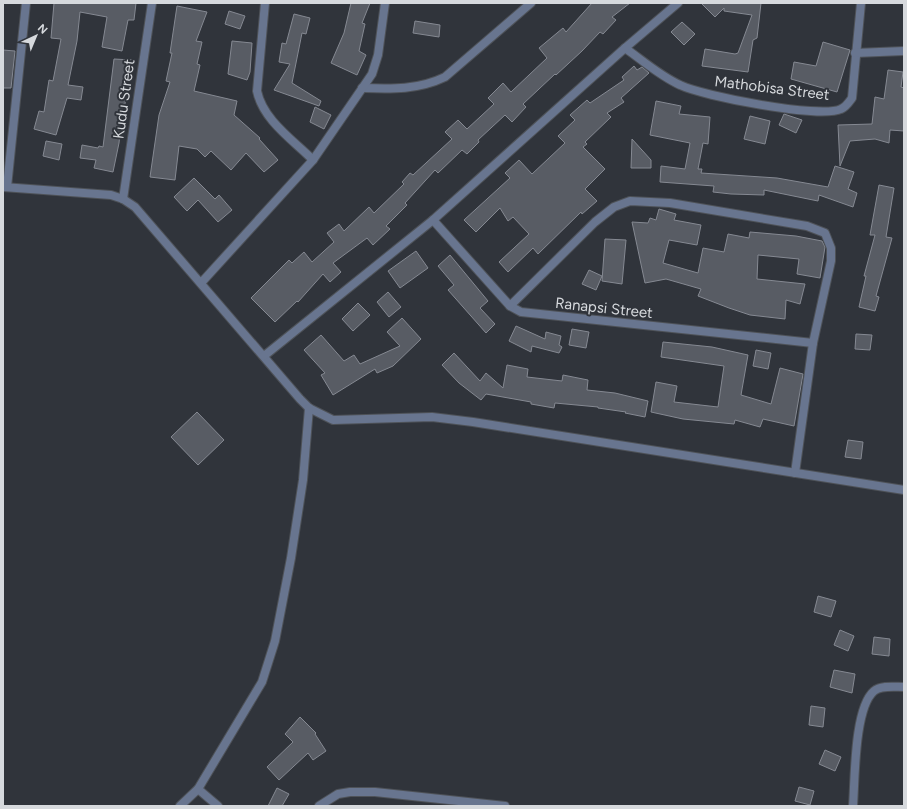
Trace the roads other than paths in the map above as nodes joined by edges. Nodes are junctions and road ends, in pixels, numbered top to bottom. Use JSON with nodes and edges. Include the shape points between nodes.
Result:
{"nodes":[{"id":1,"x":26,"y":3,"type":"edge"},
{"id":2,"x":152,"y":3,"type":"edge"},
{"id":3,"x":265,"y":3,"type":"edge"},
{"id":4,"x":385,"y":3,"type":"edge"},
{"id":5,"x":531,"y":3,"type":"edge"},
{"id":6,"x":678,"y":3,"type":"edge"},
{"id":7,"x":861,"y":3,"type":"edge"},
{"id":8,"x":624,"y":48,"type":"junction"},
{"id":9,"x":904,"y":51,"type":"edge"},
{"id":10,"x":855,"y":53,"type":"junction"},
{"id":11,"x":362,"y":88,"type":"junction"},
{"id":12,"x":313,"y":160,"type":"junction"},
{"id":13,"x":5,"y":187,"type":"edge"},
{"id":14,"x":123,"y":199,"type":"junction"},
{"id":15,"x":433,"y":220,"type":"junction"},
{"id":16,"x":201,"y":283,"type":"junction"},
{"id":17,"x":510,"y":306,"type":"junction"},
{"id":18,"x":813,"y":344,"type":"junction"},
{"id":19,"x":264,"y":356,"type":"junction"},
{"id":20,"x":309,"y":408,"type":"junction"},
{"id":21,"x":795,"y":473,"type":"junction"},
{"id":22,"x":904,"y":490,"type":"edge"},
{"id":23,"x":904,"y":687,"type":"edge"},
{"id":24,"x":198,"y":789,"type":"junction"},
{"id":25,"x":180,"y":806,"type":"edge"},
{"id":26,"x":218,"y":806,"type":"edge"},
{"id":27,"x":319,"y":806,"type":"edge"},
{"id":28,"x":505,"y":806,"type":"edge"},
{"id":29,"x":853,"y":806,"type":"edge"}],
"edges":[{"from":1,"to":13,"type":"street"},
{"from":2,"to":14,"type":"street","name":"Kudu Street"},
{"from":3,"to":12,"type":"street","via":[[257,91],[260,103],[266,113]]},
{"from":4,"to":11,"type":"street","via":[[378,55],[372,74]]},
{"from":5,"to":11,"type":"street","via":[[445,77],[429,84],[398,90]]},
{"from":6,"to":8,"type":"street"},
{"from":7,"to":10,"type":"street","name":"Mathobisa Street"},
{"from":8,"to":10,"type":"street","name":"Mathobisa Street","via":[[680,85],[705,94],[821,112],[840,109],[852,98]]},
{"from":8,"to":15,"type":"street"},
{"from":9,"to":10,"type":"street"},
{"from":11,"to":12,"type":"street"},
{"from":12,"to":16,"type":"street"},
{"from":13,"to":14,"type":"street","via":[[111,195]]},
{"from":14,"to":16,"type":"street","via":[[134,207]]},
{"from":15,"to":17,"type":"street","name":"Ranapsi Street"},
{"from":15,"to":19,"type":"street"},
{"from":16,"to":19,"type":"street"},
{"from":17,"to":18,"type":"street","name":"Ranapsi Street","via":[[532,315]]},
{"from":17,"to":18,"type":"street","via":[[595,222],[614,207],[630,201],[670,203],[807,226],[825,233],[831,248],[831,261]]},
{"from":18,"to":21,"type":"street"},
{"from":19,"to":20,"type":"street"},
{"from":20,"to":21,"type":"street","via":[[333,420],[432,417]]},
{"from":20,"to":24,"type":"street","via":[[303,480],[291,558],[274,641],[262,682]]},
{"from":21,"to":22,"type":"street"},
{"from":23,"to":29,"type":"street","via":[[880,688],[874,691],[864,706],[860,721]]},
{"from":24,"to":25,"type":"street"},
{"from":24,"to":26,"type":"street"},
{"from":27,"to":28,"type":"street","via":[[338,794],[350,792],[376,792]]}]}
